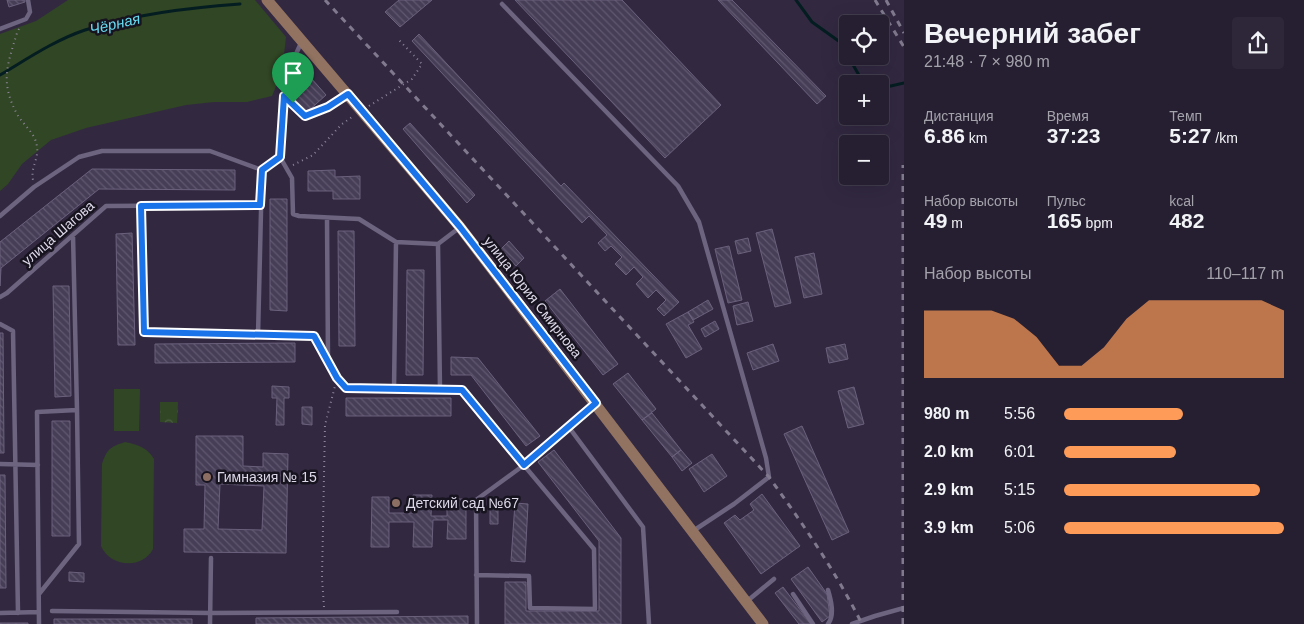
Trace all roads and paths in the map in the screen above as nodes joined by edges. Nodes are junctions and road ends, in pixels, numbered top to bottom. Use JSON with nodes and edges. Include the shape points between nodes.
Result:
{"nodes":[{"id":1,"x":28,"y":0,"type":"edge"},
{"id":2,"x":267,"y":0,"type":"edge"},
{"id":3,"x":502,"y":4,"type":"dead end"},
{"id":4,"x":26,"y":19,"type":"junction"},
{"id":5,"x":0,"y":29,"type":"edge"},
{"id":6,"x":302,"y":41,"type":"junction"},
{"id":7,"x":286,"y":76,"type":"junction"},
{"id":8,"x":302,"y":82,"type":"dead end"},
{"id":9,"x":348,"y":94,"type":"junction"},
{"id":10,"x":284,"y":96,"type":"junction"},
{"id":11,"x":280,"y":157,"type":"junction"},
{"id":12,"x":262,"y":170,"type":"junction"},
{"id":13,"x":34,"y":187,"type":"junction"},
{"id":14,"x":260,"y":205,"type":"junction"},
{"id":15,"x":141,"y":206,"type":"junction"},
{"id":16,"x":0,"y":216,"type":"edge"},
{"id":17,"x":327,"y":218,"type":"junction"},
{"id":18,"x":460,"y":227,"type":"junction"},
{"id":19,"x":73,"y":235,"type":"junction"},
{"id":20,"x":396,"y":242,"type":"junction"},
{"id":21,"x":438,"y":244,"type":"junction"},
{"id":22,"x":0,"y":297,"type":"edge"},
{"id":23,"x":0,"y":324,"type":"edge"},
{"id":24,"x":258,"y":336,"type":"junction"},
{"id":25,"x":328,"y":360,"type":"junction"},
{"id":26,"x":337,"y":378,"type":"junction"},
{"id":27,"x":394,"y":390,"type":"junction"},
{"id":28,"x":440,"y":390,"type":"junction"},
{"id":29,"x":596,"y":403,"type":"junction"},
{"id":30,"x":77,"y":410,"type":"junction"},
{"id":31,"x":568,"y":426,"type":"junction"},
{"id":32,"x":0,"y":464,"type":"edge"},
{"id":33,"x":16,"y":464,"type":"junction"},
{"id":34,"x":38,"y":464,"type":"junction"},
{"id":35,"x":524,"y":465,"type":"junction"},
{"id":36,"x":693,"y":531,"type":"junction"},
{"id":37,"x":210,"y":558,"type":"dead end"},
{"id":38,"x":476,"y":575,"type":"junction"},
{"id":39,"x":774,"y":579,"type":"dead end"},
{"id":40,"x":828,"y":590,"type":"dead end"},
{"id":41,"x":39,"y":594,"type":"junction"},
{"id":42,"x":792,"y":594,"type":"dead end"},
{"id":43,"x":746,"y":602,"type":"junction"},
{"id":44,"x":904,"y":608,"type":"edge"},
{"id":45,"x":52,"y":611,"type":"dead end"},
{"id":46,"x":39,"y":612,"type":"junction"},
{"id":47,"x":324,"y":612,"type":"junction"},
{"id":48,"x":397,"y":612,"type":"dead end"},
{"id":49,"x":18,"y":613,"type":"junction"},
{"id":50,"x":210,"y":613,"type":"junction"},
{"id":51,"x":0,"y":614,"type":"edge"},
{"id":52,"x":39,"y":624,"type":"edge"},
{"id":53,"x":210,"y":624,"type":"edge"},
{"id":54,"x":477,"y":624,"type":"edge"},
{"id":55,"x":649,"y":624,"type":"edge"},
{"id":56,"x":763,"y":624,"type":"edge"},
{"id":57,"x":813,"y":624,"type":"edge"},
{"id":58,"x":828,"y":624,"type":"edge"},
{"id":59,"x":852,"y":624,"type":"edge"}],
"edges":[{"from":1,"to":4,"type":"lane","via":[[30,12]]},
{"from":2,"to":6,"type":"main road","name":"улица Юрия Смирнова"},
{"from":3,"to":36,"type":"lane","via":[[678,186],[699,222],[769,476]]},
{"from":4,"to":5,"type":"lane"},
{"from":4,"to":13,"type":"path","via":[[17,33],[6,78],[8,92],[18,114],[34,138],[38,154],[32,173]]},
{"from":6,"to":7,"type":"lane"},
{"from":6,"to":9,"type":"main road","name":"улица Юрия Смирнова"},
{"from":7,"to":8,"type":"lane"},
{"from":7,"to":10,"type":"lane"},
{"from":9,"to":10,"type":"lane","via":[[305,116]]},
{"from":9,"to":18,"type":"main road","name":"улица Юрия Смирнова"},
{"from":10,"to":11,"type":"lane"},
{"from":11,"to":12,"type":"lane"},
{"from":11,"to":17,"type":"lane","via":[[292,178],[293,214]]},
{"from":12,"to":13,"type":"lane","via":[[210,151],[102,151],[79,157]]},
{"from":12,"to":14,"type":"lane"},
{"from":13,"to":16,"type":"lane"},
{"from":14,"to":15,"type":"lane","name":"улица Шагова"},
{"from":14,"to":24,"type":"lane"},
{"from":15,"to":19,"type":"lane","name":"улица Шагова","via":[[106,206]]},
{"from":15,"to":24,"type":"lane","via":[[144,332]]},
{"from":17,"to":20,"type":"lane","via":[[360,219]]},
{"from":17,"to":25,"type":"lane"},
{"from":18,"to":21,"type":"lane"},
{"from":18,"to":29,"type":"main road","name":"улица Юрия Смирнова"},
{"from":19,"to":22,"type":"lane","name":"улица Шагова"},
{"from":19,"to":30,"type":"lane"},
{"from":20,"to":21,"type":"lane"},
{"from":20,"to":27,"type":"lane"},
{"from":21,"to":28,"type":"lane"},
{"from":23,"to":33,"type":"lane","via":[[14,331]]},
{"from":24,"to":25,"type":"lane","via":[[314,336]]},
{"from":25,"to":26,"type":"lane"},
{"from":26,"to":27,"type":"lane","via":[[346,388]]},
{"from":26,"to":47,"type":"path","via":[[325,425]]},
{"from":27,"to":28,"type":"lane"},
{"from":28,"to":35,"type":"lane","via":[[462,390]]},
{"from":29,"to":31,"type":"lane"},
{"from":29,"to":36,"type":"main road","name":"улица Юрия Смирнова"},
{"from":30,"to":34,"type":"lane","via":[[37,412]]},
{"from":30,"to":41,"type":"lane","via":[[79,544]]},
{"from":31,"to":35,"type":"lane"},
{"from":31,"to":55,"type":"lane","via":[[643,527]]},
{"from":32,"to":33,"type":"lane"},
{"from":33,"to":34,"type":"lane"},
{"from":33,"to":49,"type":"lane"},
{"from":34,"to":41,"type":"lane"},
{"from":35,"to":38,"type":"lane","via":[[476,500]]},
{"from":35,"to":38,"type":"lane","via":[[594,549],[595,608],[530,608],[529,576]]},
{"from":36,"to":43,"type":"main road","name":"улица Юрия Смирнова"},
{"from":37,"to":50,"type":"lane"},
{"from":38,"to":54,"type":"lane"},
{"from":39,"to":43,"type":"lane"},
{"from":40,"to":58,"type":"lane","via":[[832,604]]},
{"from":41,"to":46,"type":"lane"},
{"from":42,"to":57,"type":"lane"},
{"from":43,"to":56,"type":"main road","name":"улица Юрия Смирнова"},
{"from":44,"to":59,"type":"lane"},
{"from":45,"to":50,"type":"lane"},
{"from":46,"to":49,"type":"lane"},
{"from":46,"to":52,"type":"lane"},
{"from":47,"to":48,"type":"lane"},
{"from":47,"to":50,"type":"lane"},
{"from":49,"to":51,"type":"lane"},
{"from":50,"to":53,"type":"lane"}]}
